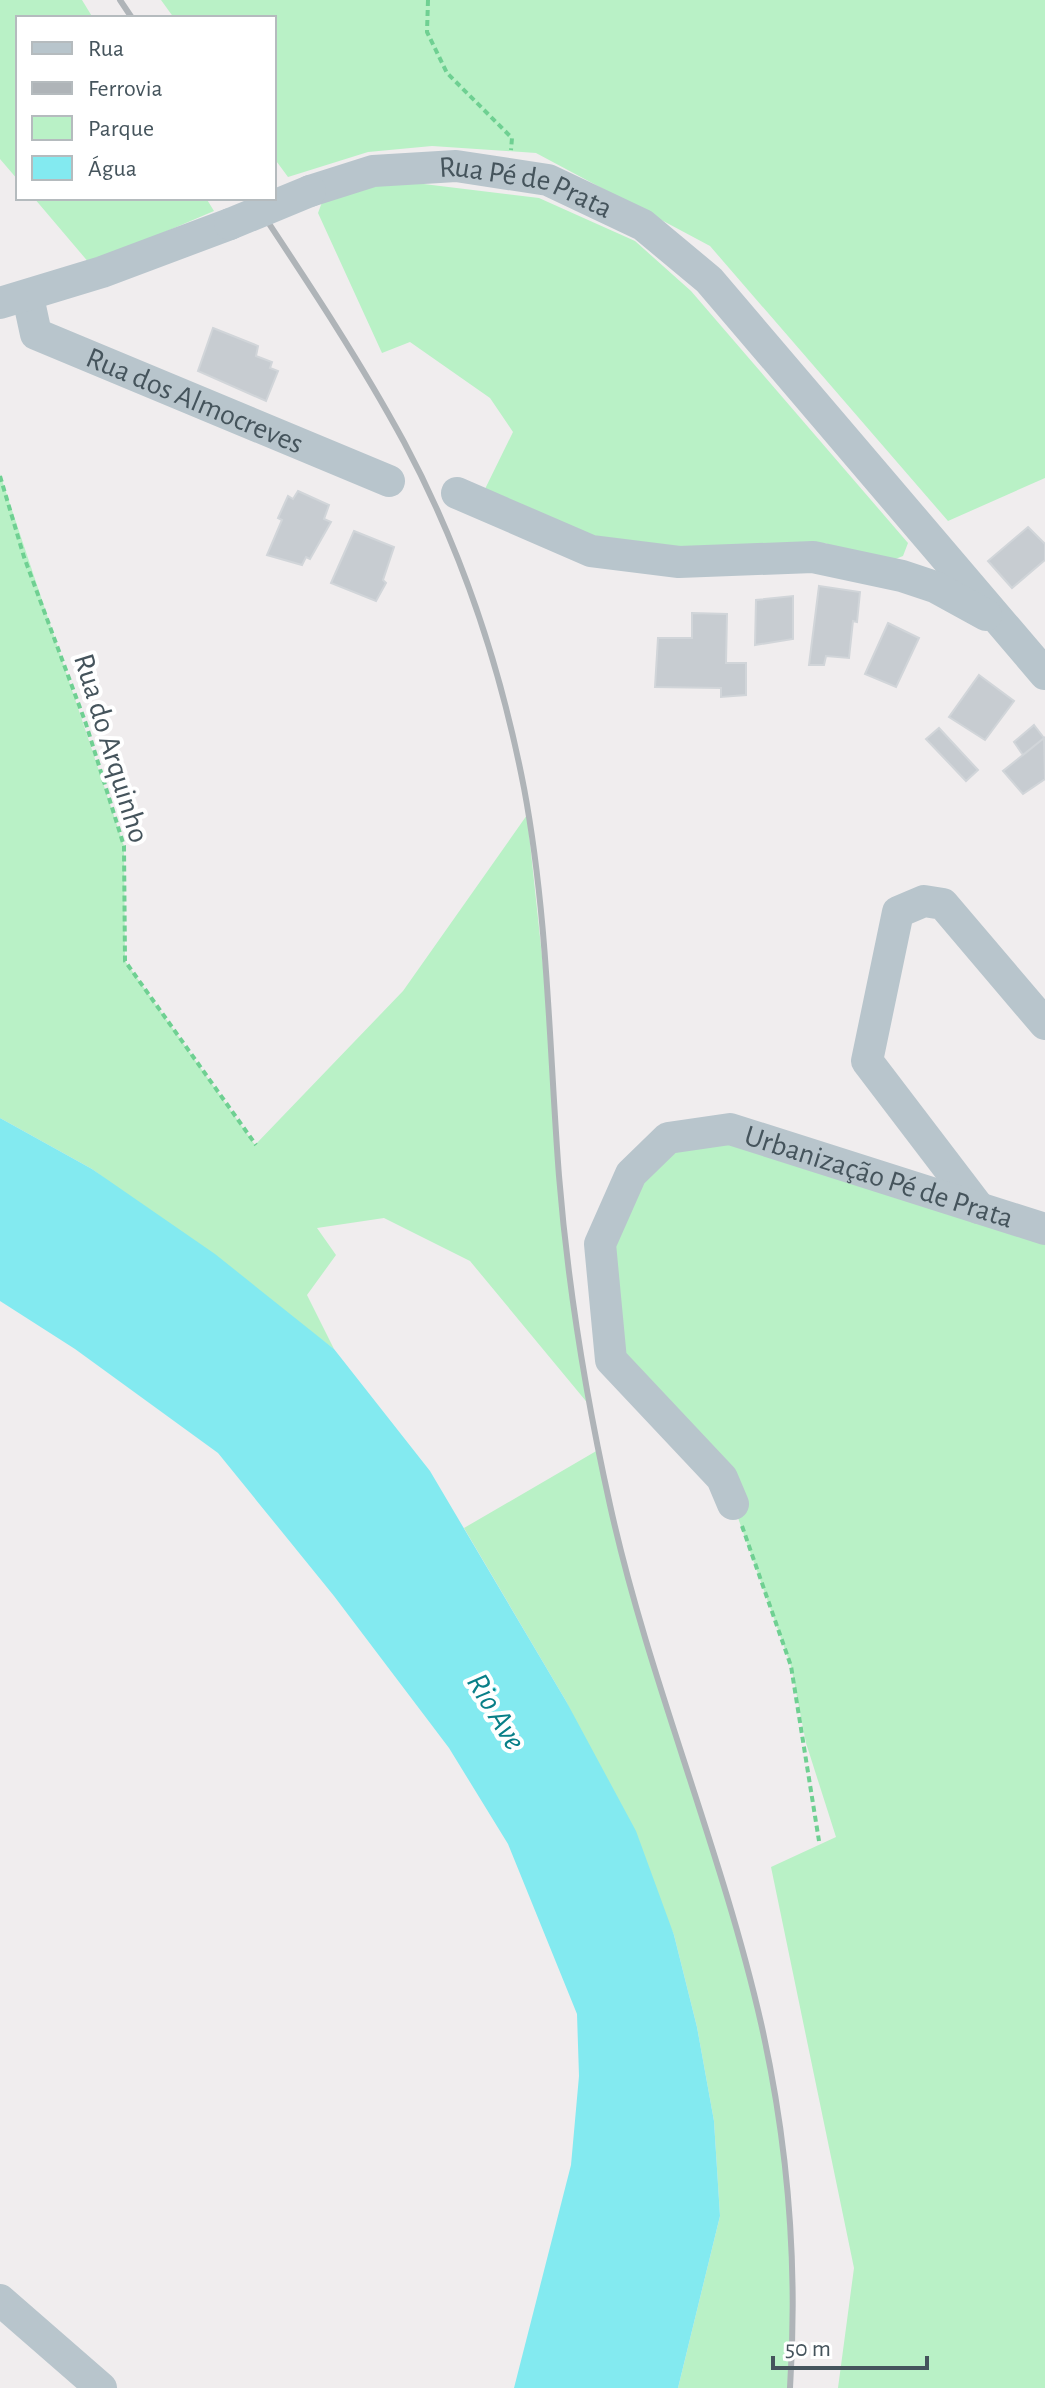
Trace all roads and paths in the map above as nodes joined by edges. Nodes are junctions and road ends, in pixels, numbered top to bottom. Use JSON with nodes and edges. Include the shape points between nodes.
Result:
{"nodes":[{"id":1,"x":428,"y":0,"type":"edge"},
{"id":2,"x":509,"y":174,"type":"junction"},
{"id":3,"x":14,"y":300,"type":"edge"},
{"id":4,"x":0,"y":476,"type":"edge"},
{"id":5,"x":389,"y":481,"type":"dead end"},
{"id":6,"x":457,"y":493,"type":"dead end"},
{"id":7,"x":931,"y":540,"type":"junction"},
{"id":8,"x":902,"y":576,"type":"junction"},
{"id":9,"x":1003,"y":624,"type":"junction"},
{"id":10,"x":1045,"y":674,"type":"edge"},
{"id":11,"x":1045,"y":1024,"type":"edge"},
{"id":12,"x":256,"y":1145,"type":"dead end"},
{"id":13,"x":935,"y":1146,"type":"junction"},
{"id":14,"x":900,"y":1182,"type":"junction"},
{"id":15,"x":979,"y":1208,"type":"junction"},
{"id":16,"x":1045,"y":1229,"type":"edge"},
{"id":17,"x":733,"y":1504,"type":"joint"},
{"id":18,"x":819,"y":1841,"type":"dead end"},
{"id":19,"x":0,"y":2300,"type":"edge"},
{"id":20,"x":101,"y":2388,"type":"edge"}],
"edges":[{"from":1,"to":2,"type":"path","via":[[427,32],[447,73],[512,138]]},
{"from":2,"to":3,"type":"street","name":"Rua Pé de Prata","bridge":true,"via":[[456,166],[373,171]]},
{"from":2,"to":7,"type":"street","name":"Rua Pé de Prata","via":[[548,180],[643,225],[709,280]]},
{"from":3,"to":5,"type":"street","name":"Rua dos Almocreves","via":[[36,334]]},
{"from":4,"to":12,"type":"path","name":"Rua do Arquinho","via":[[124,846],[125,961]]},
{"from":6,"to":8,"type":"street","name":"Rua Pé de Prata","via":[[591,551],[679,562],[813,557]]},
{"from":7,"to":8,"type":"street","via":[[922,565]]},
{"from":7,"to":9,"type":"street","name":"Rua Pé de Prata"},
{"from":8,"to":9,"type":"street","name":"Rua Pé de Prata","via":[[935,587]]},
{"from":9,"to":10,"type":"street","name":"Rua Pé de Prata"},
{"from":11,"to":13,"type":"street","via":[[943,904],[924,901],[898,912],[867,1061]]},
{"from":13,"to":14,"type":"street","via":[[922,1168]]},
{"from":13,"to":15,"type":"street"},
{"from":14,"to":15,"type":"street","name":"Urbanização Pé de Prata"},
{"from":14,"to":17,"type":"street","name":"Urbanização Pé de Prata","via":[[730,1129],[668,1138],[631,1174],[600,1244],[611,1360],[722,1478]]},
{"from":15,"to":16,"type":"street","name":"Urbanização Pé de Prata"},
{"from":17,"to":18,"type":"path","via":[[791,1666]]},
{"from":19,"to":20,"type":"street"}]}
